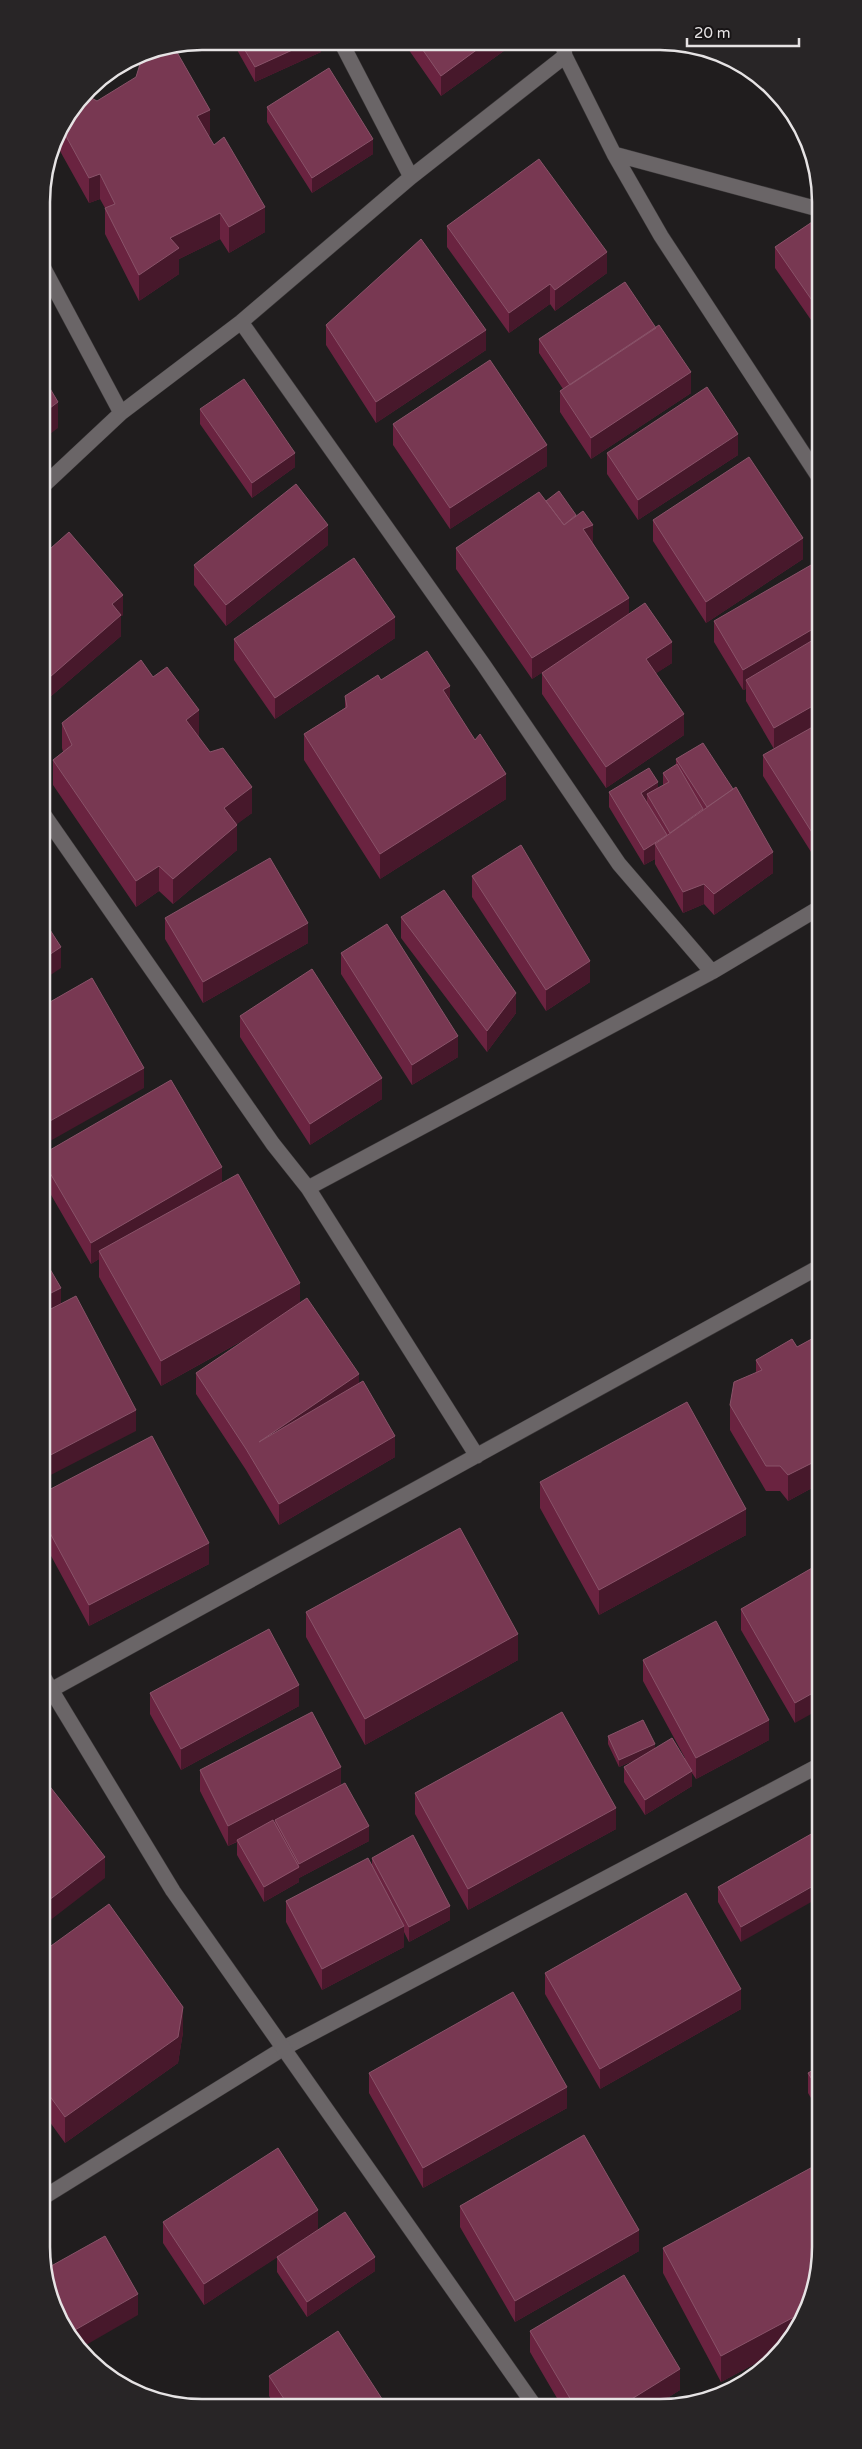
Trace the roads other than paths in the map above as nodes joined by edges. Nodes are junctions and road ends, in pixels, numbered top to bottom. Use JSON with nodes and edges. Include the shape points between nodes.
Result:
{"nodes":[{"id":1,"x":345,"y":50,"type":"edge"},
{"id":2,"x":564,"y":50,"type":"edge"},
{"id":3,"x":614,"y":154,"type":"junction"},
{"id":4,"x":411,"y":177,"type":"junction"},
{"id":5,"x":812,"y":207,"type":"edge"},
{"id":6,"x":50,"y":280,"type":"edge"},
{"id":7,"x":242,"y":322,"type":"junction"},
{"id":8,"x":121,"y":413,"type":"junction"},
{"id":9,"x":812,"y":467,"type":"edge"},
{"id":10,"x":50,"y":480,"type":"edge"},
{"id":11,"x":50,"y":823,"type":"edge"},
{"id":12,"x":812,"y":912,"type":"edge"},
{"id":13,"x":712,"y":972,"type":"junction"},
{"id":14,"x":308,"y":1188,"type":"junction"},
{"id":15,"x":812,"y":1271,"type":"edge"},
{"id":16,"x":477,"y":1456,"type":"junction"},
{"id":17,"x":50,"y":1682,"type":"edge"},
{"id":18,"x":50,"y":1689,"type":"edge"},
{"id":19,"x":812,"y":1770,"type":"edge"},
{"id":20,"x":284,"y":2048,"type":"junction"},
{"id":21,"x":50,"y":2193,"type":"edge"},
{"id":22,"x":530,"y":2399,"type":"edge"}],
"edges":[{"from":1,"to":4,"type":"street"},
{"from":2,"to":3,"type":"street"},
{"from":2,"to":4,"type":"street"},
{"from":3,"to":5,"type":"street"},
{"from":3,"to":9,"type":"street","via":[[661,236]]},
{"from":4,"to":7,"type":"street"},
{"from":6,"to":8,"type":"street"},
{"from":7,"to":8,"type":"street"},
{"from":7,"to":13,"type":"street","via":[[483,664],[619,864]]},
{"from":8,"to":10,"type":"street"},
{"from":11,"to":14,"type":"street"},
{"from":12,"to":13,"type":"street"},
{"from":13,"to":14,"type":"street"},
{"from":14,"to":16,"type":"street"},
{"from":15,"to":16,"type":"street"},
{"from":16,"to":17,"type":"street"},
{"from":18,"to":20,"type":"street","via":[[173,1891]]},
{"from":19,"to":20,"type":"street"},
{"from":20,"to":21,"type":"street"},
{"from":20,"to":22,"type":"street"}]}
